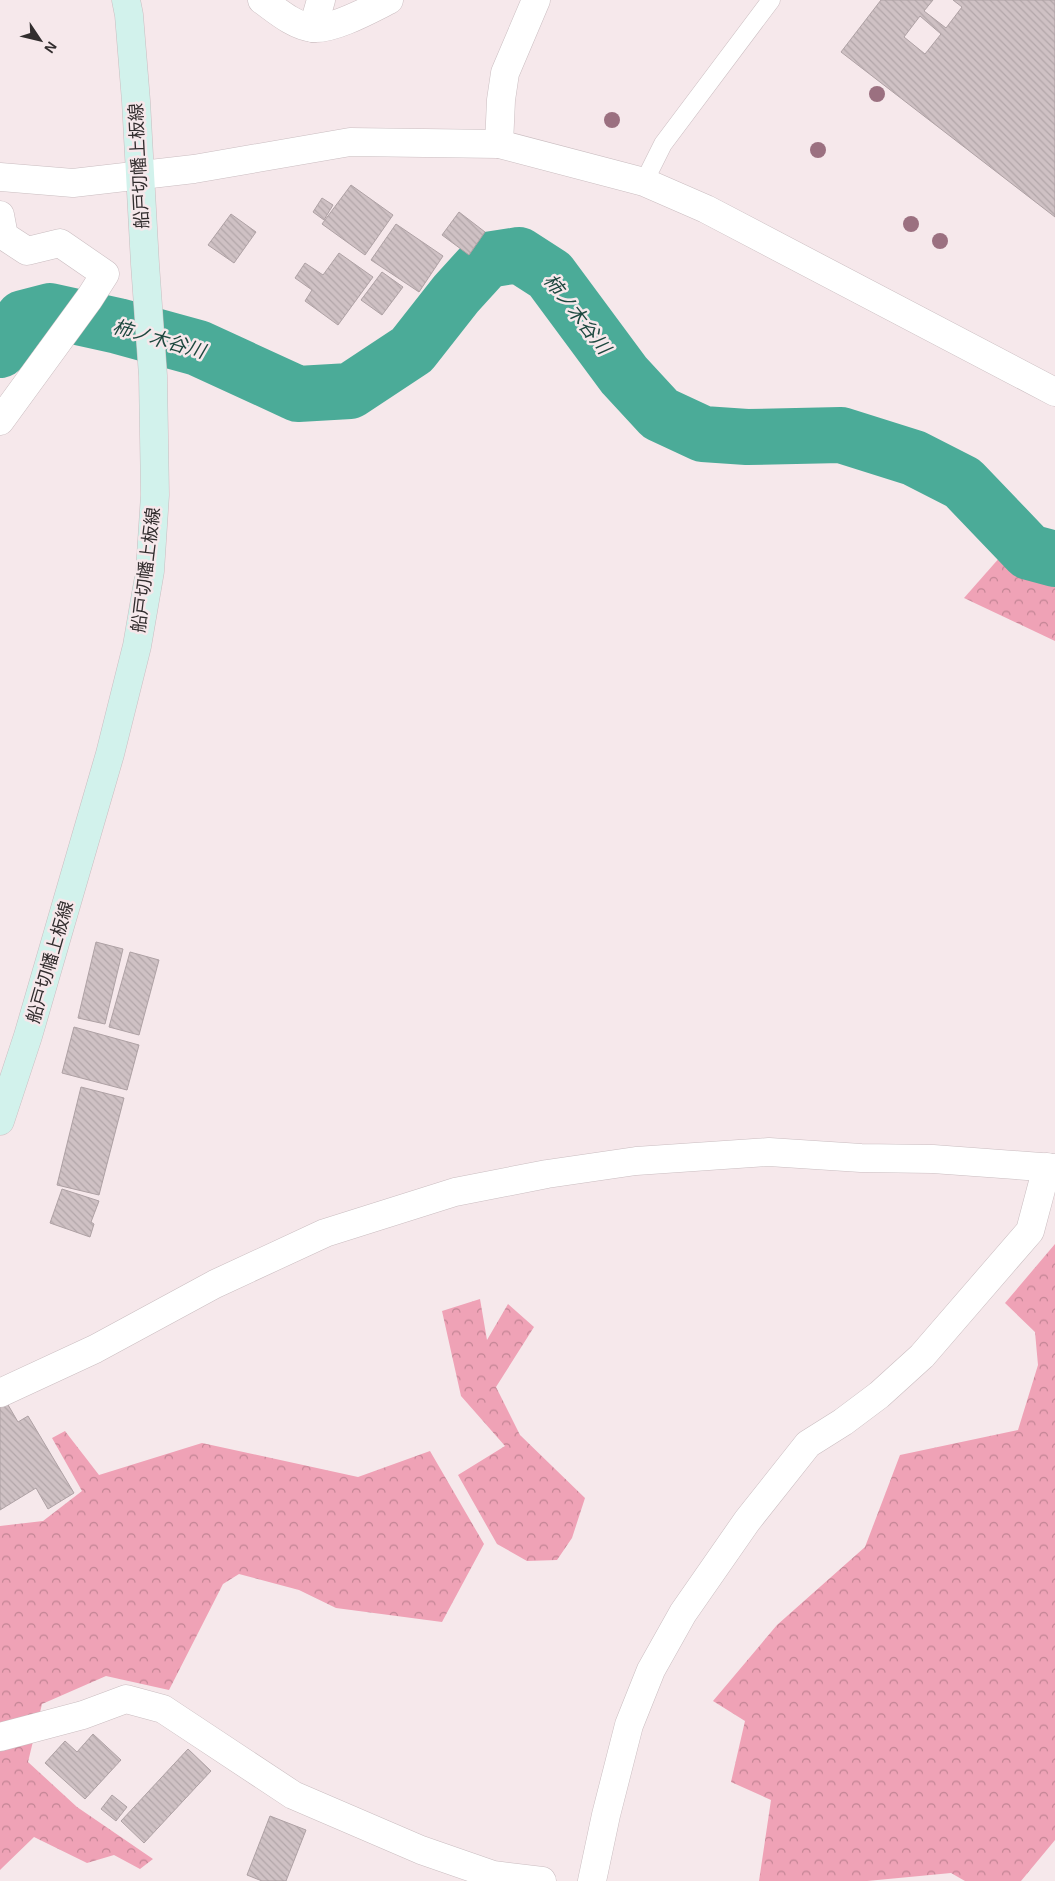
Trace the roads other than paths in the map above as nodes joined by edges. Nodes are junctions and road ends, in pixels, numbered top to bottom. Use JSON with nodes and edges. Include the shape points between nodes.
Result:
{"nodes":[{"id":1,"x":126,"y":0,"type":"edge"},
{"id":2,"x":262,"y":0,"type":"edge"},
{"id":3,"x":321,"y":0,"type":"edge"},
{"id":4,"x":390,"y":0,"type":"edge"},
{"id":5,"x":536,"y":0,"type":"edge"},
{"id":6,"x":772,"y":0,"type":"edge"},
{"id":7,"x":313,"y":28,"type":"junction"},
{"id":8,"x":499,"y":144,"type":"junction"},
{"id":9,"x":140,"y":176,"type":"junction"},
{"id":10,"x":0,"y":177,"type":"edge"},
{"id":11,"x":644,"y":182,"type":"junction"},
{"id":12,"x":0,"y":215,"type":"edge"},
{"id":13,"x":1055,"y":392,"type":"edge"},
{"id":14,"x":0,"y":421,"type":"edge"},
{"id":15,"x":0,"y":1121,"type":"edge"},
{"id":16,"x":1051,"y":1167,"type":"edge"},
{"id":17,"x":0,"y":1393,"type":"edge"},
{"id":18,"x":0,"y":1736,"type":"edge"},
{"id":19,"x":542,"y":1881,"type":"edge"},
{"id":20,"x":592,"y":1881,"type":"edge"}],
"edges":[{"from":1,"to":9,"type":"main road","name":"船戸切幡上板線"},
{"from":2,"to":7,"type":"street","via":[[294,21]]},
{"from":3,"to":7,"type":"street"},
{"from":4,"to":7,"type":"street","via":[[339,23]]},
{"from":5,"to":8,"type":"street","via":[[505,72]]},
{"from":6,"to":11,"type":"lane","via":[[663,144]]},
{"from":8,"to":9,"type":"street","via":[[350,142]]},
{"from":8,"to":11,"type":"street"},
{"from":9,"to":10,"type":"street","via":[[73,184]]},
{"from":9,"to":15,"type":"main road","name":"船戸切幡上板線","via":[[153,376],[154,514],[150,571],[137,646],[110,754]]},
{"from":11,"to":13,"type":"street","via":[[706,209]]},
{"from":12,"to":14,"type":"street","via":[[4,236],[27,251],[60,243],[105,274]]},
{"from":16,"to":17,"type":"street","via":[[769,1152],[636,1161],[455,1192],[325,1233],[215,1284],[95,1349]]},
{"from":16,"to":20,"type":"street","via":[[1030,1230],[922,1356],[879,1395],[808,1444],[747,1521],[683,1613],[651,1670],[629,1724]]},
{"from":18,"to":19,"type":"street","via":[[83,1715],[126,1699],[163,1709],[293,1795],[421,1850],[493,1875]]}]}
